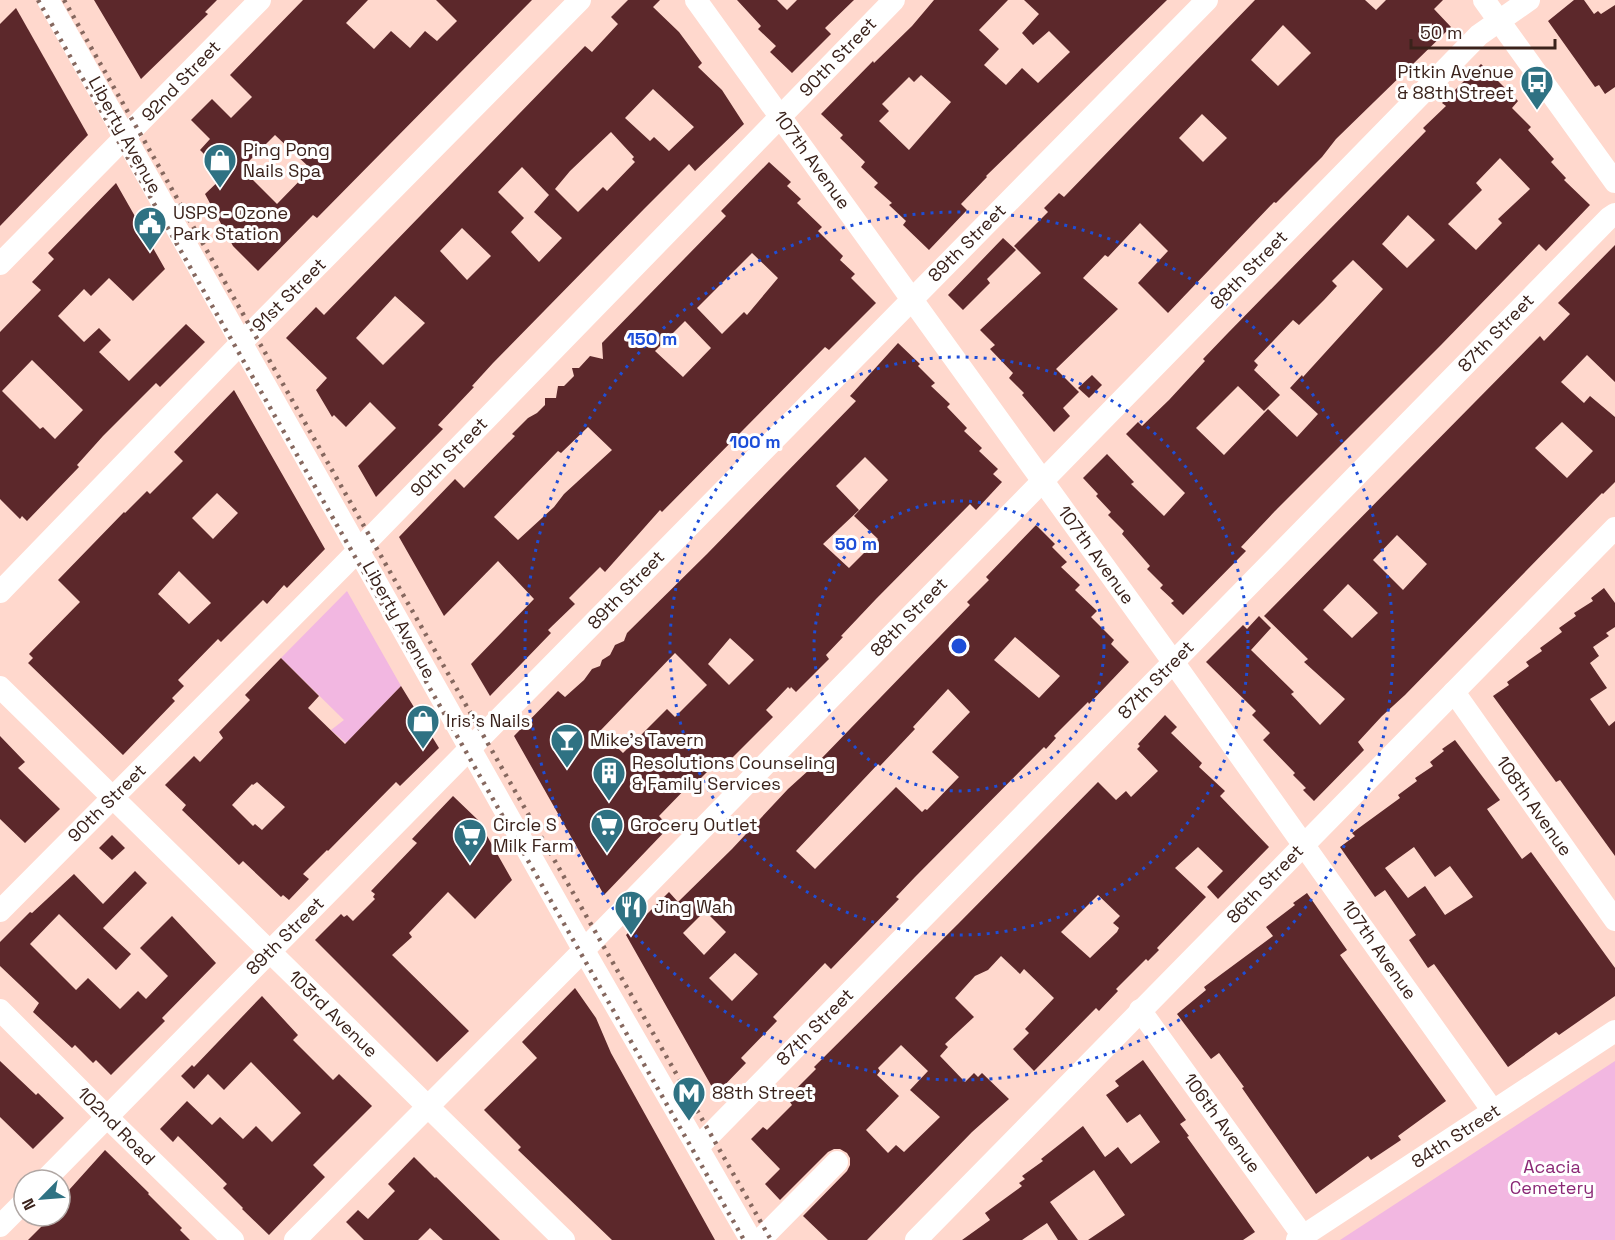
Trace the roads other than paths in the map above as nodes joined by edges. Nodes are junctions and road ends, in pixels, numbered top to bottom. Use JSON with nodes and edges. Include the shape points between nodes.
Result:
{"nodes":[{"id":1,"x":48,"y":0,"type":"edge"},
{"id":2,"x":260,"y":0,"type":"edge"},
{"id":3,"x":580,"y":0,"type":"edge"},
{"id":4,"x":696,"y":0,"type":"edge"},
{"id":5,"x":894,"y":0,"type":"edge"},
{"id":6,"x":1207,"y":0,"type":"edge"},
{"id":7,"x":1484,"y":0,"type":"edge"},
{"id":8,"x":1529,"y":0,"type":"edge"},
{"id":9,"x":1500,"y":22,"type":"junction"},
{"id":10,"x":780,"y":116,"type":"junction"},
{"id":11,"x":126,"y":137,"type":"junction"},
{"id":12,"x":1615,"y":182,"type":"edge"},
{"id":13,"x":1615,"y":214,"type":"edge"},
{"id":14,"x":0,"y":264,"type":"edge"},
{"id":15,"x":911,"y":299,"type":"junction"},
{"id":16,"x":242,"y":342,"type":"junction"},
{"id":17,"x":1042,"y":481,"type":"junction"},
{"id":18,"x":1612,"y":540,"type":"edge"},
{"id":19,"x":359,"y":549,"type":"junction"},
{"id":20,"x":0,"y":592,"type":"edge"},
{"id":21,"x":1174,"y":663,"type":"junction"},
{"id":22,"x":0,"y":687,"type":"edge"},
{"id":23,"x":1454,"y":692,"type":"junction"},
{"id":24,"x":471,"y":748,"type":"junction"},
{"id":25,"x":112,"y":797,"type":"junction"},
{"id":26,"x":1303,"y":844,"type":"junction"},
{"id":27,"x":0,"y":911,"type":"edge"},
{"id":28,"x":1615,"y":920,"type":"edge"},
{"id":29,"x":583,"y":949,"type":"junction"},
{"id":30,"x":270,"y":952,"type":"junction"},
{"id":31,"x":0,"y":1010,"type":"edge"},
{"id":32,"x":1140,"y":1010,"type":"junction"},
{"id":33,"x":1615,"y":1031,"type":"edge"},
{"id":34,"x":426,"y":1107,"type":"junction"},
{"id":35,"x":1493,"y":1111,"type":"junction"},
{"id":36,"x":107,"y":1117,"type":"junction"},
{"id":37,"x":698,"y":1147,"type":"junction"},
{"id":38,"x":837,"y":1161,"type":"dead end"},
{"id":39,"x":57,"y":1168,"type":"edge"},
{"id":40,"x":12,"y":1214,"type":"edge"},
{"id":41,"x":0,"y":1226,"type":"edge"},
{"id":42,"x":1300,"y":1238,"type":"edge"},
{"id":43,"x":233,"y":1240,"type":"edge"},
{"id":44,"x":295,"y":1240,"type":"edge"},
{"id":45,"x":564,"y":1240,"type":"edge"},
{"id":46,"x":751,"y":1240,"type":"edge"},
{"id":47,"x":760,"y":1240,"type":"edge"},
{"id":48,"x":916,"y":1240,"type":"edge"}],
"edges":[{"from":1,"to":11,"type":"street","name":"Liberty Avenue"},
{"from":2,"to":11,"type":"street","name":"92nd Street"},
{"from":3,"to":16,"type":"street","name":"91st Street"},
{"from":4,"to":10,"type":"street","name":"107th Avenue"},
{"from":5,"to":10,"type":"street","name":"90th Street"},
{"from":6,"to":15,"type":"street","name":"89th Street"},
{"from":7,"to":9,"type":"street"},
{"from":8,"to":9,"type":"street","name":"88th Street"},
{"from":9,"to":12,"type":"street"},
{"from":9,"to":17,"type":"street","name":"88th Street","via":[[1479,35]]},
{"from":10,"to":15,"type":"street","name":"107th Avenue"},
{"from":10,"to":19,"type":"street","name":"90th Street"},
{"from":11,"to":14,"type":"street","name":"92nd Street"},
{"from":11,"to":16,"type":"street","name":"Liberty Avenue"},
{"from":13,"to":21,"type":"street","name":"87th Street"},
{"from":15,"to":17,"type":"street","name":"107th Avenue"},
{"from":15,"to":24,"type":"street","name":"89th Street"},
{"from":16,"to":19,"type":"street","name":"Liberty Avenue"},
{"from":16,"to":20,"type":"street","name":"91st Street"},
{"from":17,"to":21,"type":"street","name":"107th Avenue"},
{"from":17,"to":29,"type":"street","name":"88th Street"},
{"from":18,"to":23,"type":"street","name":"86th Street"},
{"from":19,"to":24,"type":"street","name":"Liberty Avenue"},
{"from":19,"to":25,"type":"street","name":"90th Street"},
{"from":21,"to":26,"type":"street","name":"107th Avenue"},
{"from":21,"to":37,"type":"street","name":"87th Street"},
{"from":22,"to":25,"type":"street","name":"103rd Avenue"},
{"from":23,"to":26,"type":"street","name":"86th Street"},
{"from":23,"to":28,"type":"street","name":"108th Avenue"},
{"from":24,"to":29,"type":"street","name":"Liberty Avenue"},
{"from":24,"to":30,"type":"street","name":"89th Street"},
{"from":25,"to":27,"type":"street","name":"90th Street"},
{"from":25,"to":30,"type":"street","name":"103rd Avenue"},
{"from":26,"to":32,"type":"street","name":"86th Street"},
{"from":26,"to":35,"type":"street","name":"107th Avenue"},
{"from":29,"to":34,"type":"street","name":"88th Street"},
{"from":29,"to":37,"type":"street","name":"Liberty Avenue"},
{"from":30,"to":34,"type":"street","name":"103rd Avenue"},
{"from":30,"to":36,"type":"street","name":"89th Street"},
{"from":31,"to":36,"type":"street","name":"102nd Road"},
{"from":32,"to":42,"type":"street","name":"106th Avenue"},
{"from":32,"to":48,"type":"street","name":"86th Street"},
{"from":33,"to":35,"type":"street","name":"84th Street"},
{"from":34,"to":44,"type":"street","name":"88th Street"},
{"from":34,"to":45,"type":"street","name":"103rd Avenue"},
{"from":35,"to":42,"type":"street","name":"84th Street"},
{"from":36,"to":39,"type":"street","name":"89th Street"},
{"from":36,"to":43,"type":"street","name":"102nd Road"},
{"from":37,"to":46,"type":"street","name":"Liberty Avenue"},
{"from":38,"to":47,"type":"street"},
{"from":40,"to":41,"type":"street"}]}
